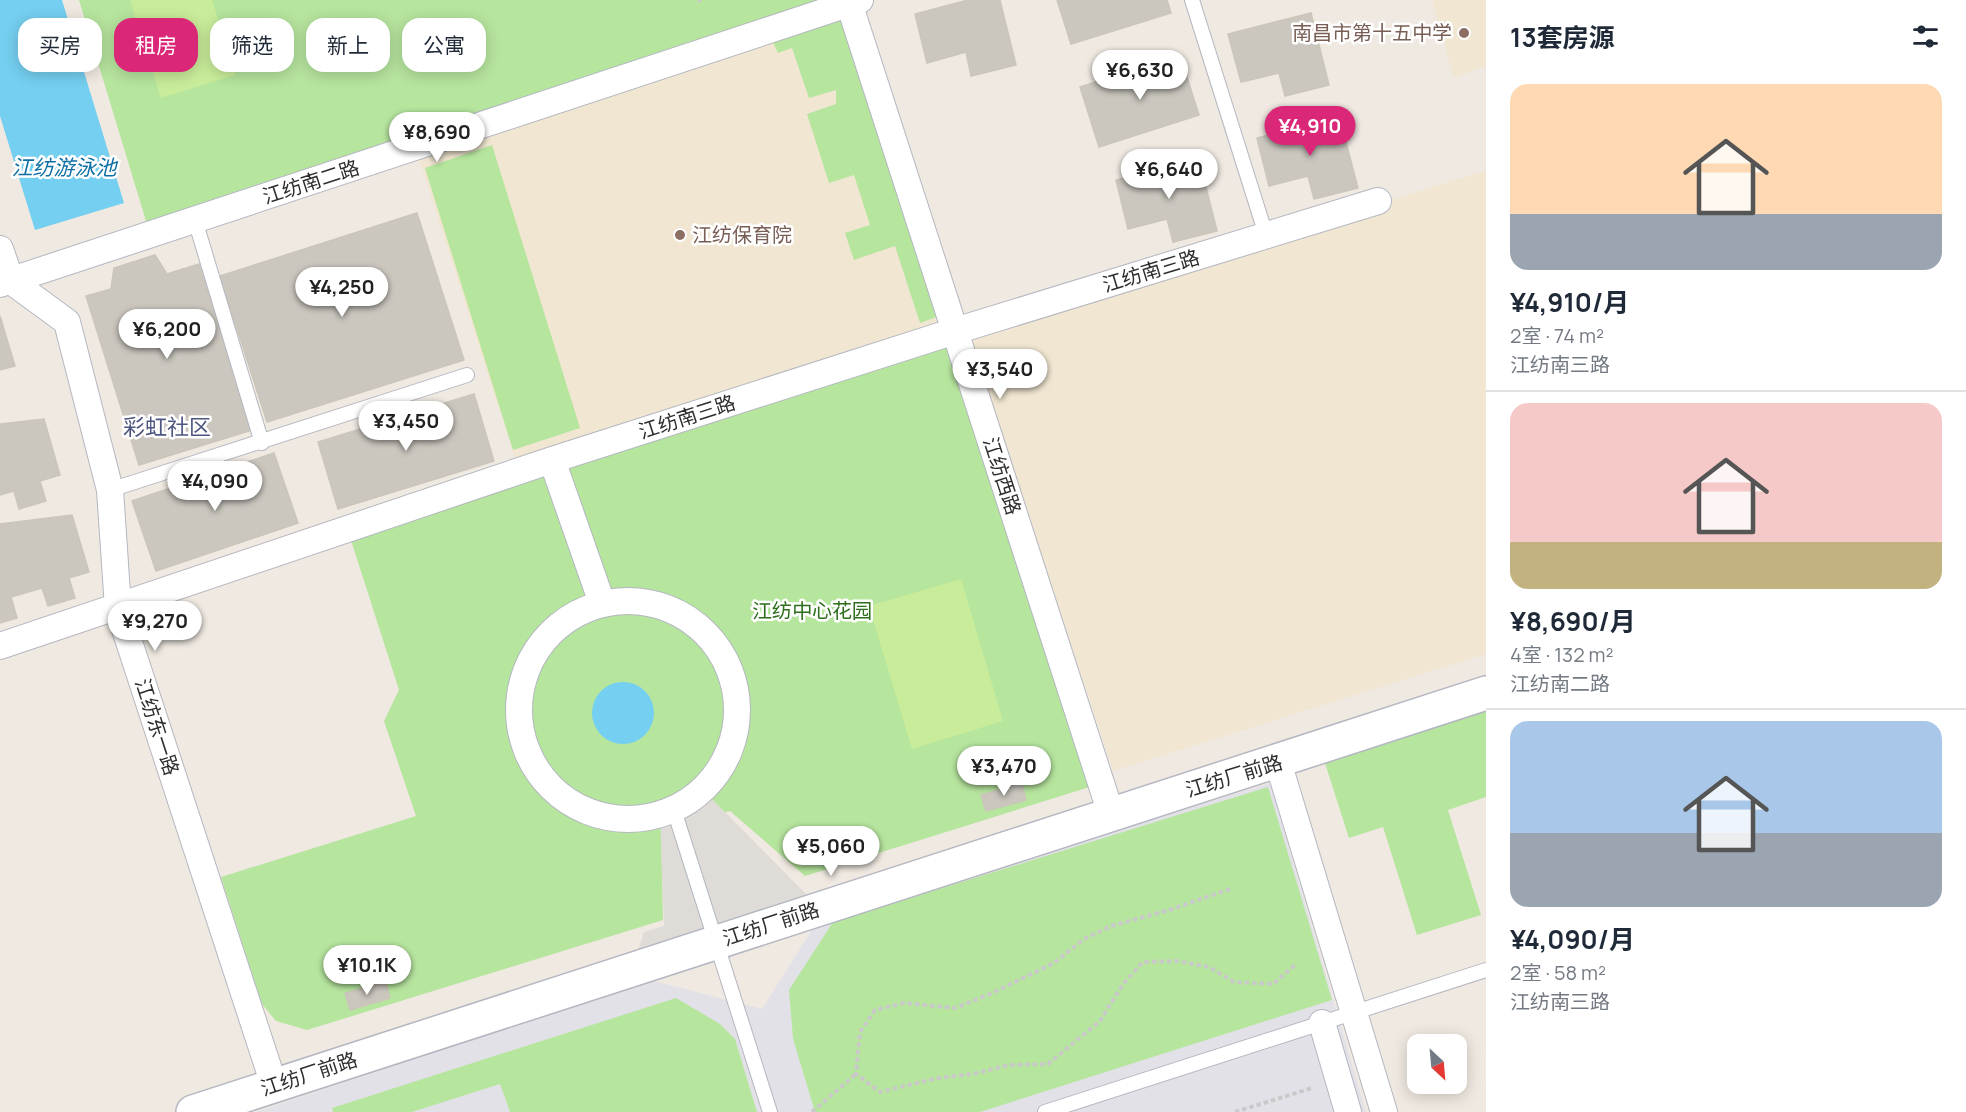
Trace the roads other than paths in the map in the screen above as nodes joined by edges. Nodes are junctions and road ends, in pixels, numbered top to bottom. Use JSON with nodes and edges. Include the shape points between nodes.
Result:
{"nodes":[{"id":1,"x":1192,"y":0,"type":"edge"},
{"id":2,"x":852,"y":1,"type":"edge"},
{"id":3,"x":1378,"y":201,"type":"dead end"},
{"id":4,"x":195,"y":220,"type":"junction"},
{"id":5,"x":1266,"y":236,"type":"junction"},
{"id":6,"x":0,"y":249,"type":"edge"},
{"id":7,"x":5,"y":283,"type":"edge"},
{"id":8,"x":955,"y":331,"type":"junction"},
{"id":9,"x":467,"y":375,"type":"dead end"},
{"id":10,"x":262,"y":443,"type":"junction"},
{"id":11,"x":552,"y":460,"type":"junction"},
{"id":12,"x":110,"y":490,"type":"junction"},
{"id":13,"x":602,"y":603,"type":"junction"},
{"id":14,"x":118,"y":608,"type":"junction"},
{"id":15,"x":0,"y":646,"type":"edge"},
{"id":16,"x":1486,"y":693,"type":"edge"},
{"id":17,"x":1278,"y":762,"type":"junction"},
{"id":18,"x":674,"y":810,"type":"junction"},
{"id":19,"x":1111,"y":814,"type":"junction"},
{"id":20,"x":714,"y":942,"type":"junction"},
{"id":21,"x":1486,"y":970,"type":"edge"},
{"id":22,"x":1355,"y":1012,"type":"junction"},
{"id":23,"x":1322,"y":1023,"type":"junction"},
{"id":24,"x":274,"y":1085,"type":"junction"},
{"id":25,"x":193,"y":1112,"type":"edge"},
{"id":26,"x":770,"y":1112,"type":"edge"},
{"id":27,"x":1045,"y":1112,"type":"edge"},
{"id":28,"x":1348,"y":1112,"type":"edge"},
{"id":29,"x":1384,"y":1112,"type":"edge"}],
"edges":[{"from":1,"to":5,"type":"lane"},
{"from":2,"to":4,"type":"street","name":"江纺南二路"},
{"from":2,"to":8,"type":"street","name":"江纺西路"},
{"from":3,"to":5,"type":"street","name":"江纺南三路"},
{"from":4,"to":7,"type":"street","name":"江纺南二路"},
{"from":4,"to":10,"type":"lane"},
{"from":5,"to":8,"type":"street","name":"江纺南三路"},
{"from":6,"to":7,"type":"street"},
{"from":7,"to":12,"type":"street","name":"江纺东一路","via":[[67,322]]},
{"from":8,"to":11,"type":"street","name":"江纺南三路"},
{"from":8,"to":19,"type":"street","name":"江纺西路"},
{"from":9,"to":10,"type":"lane"},
{"from":10,"to":12,"type":"lane"},
{"from":11,"to":13,"type":"street"},
{"from":11,"to":14,"type":"street","name":"江纺南三路"},
{"from":12,"to":14,"type":"street","name":"江纺东一路"},
{"from":13,"to":18,"type":"street","via":[[638,600],[673,610],[703,629],[725,657],[736,691],[737,727],[725,761],[703,790]]},
{"from":13,"to":18,"type":"street","via":[[568,617],[541,642],[523,674],[517,710],[523,746],[541,779],[576,807],[602,817],[638,819]]},
{"from":14,"to":15,"type":"street","name":"江纺南三路"},
{"from":14,"to":24,"type":"street","name":"江纺东一路"},
{"from":16,"to":17,"type":"main road","name":"江纺厂前路"},
{"from":17,"to":19,"type":"main road","name":"江纺厂前路"},
{"from":17,"to":22,"type":"street"},
{"from":18,"to":20,"type":"lane"},
{"from":19,"to":20,"type":"main road","name":"江纺厂前路"},
{"from":20,"to":24,"type":"main road","name":"江纺厂前路"},
{"from":20,"to":26,"type":"lane"},
{"from":21,"to":22,"type":"lane"},
{"from":22,"to":23,"type":"lane"},
{"from":22,"to":29,"type":"street"},
{"from":23,"to":27,"type":"lane"},
{"from":23,"to":28,"type":"street"},
{"from":24,"to":25,"type":"main road","name":"江纺厂前路"}]}
